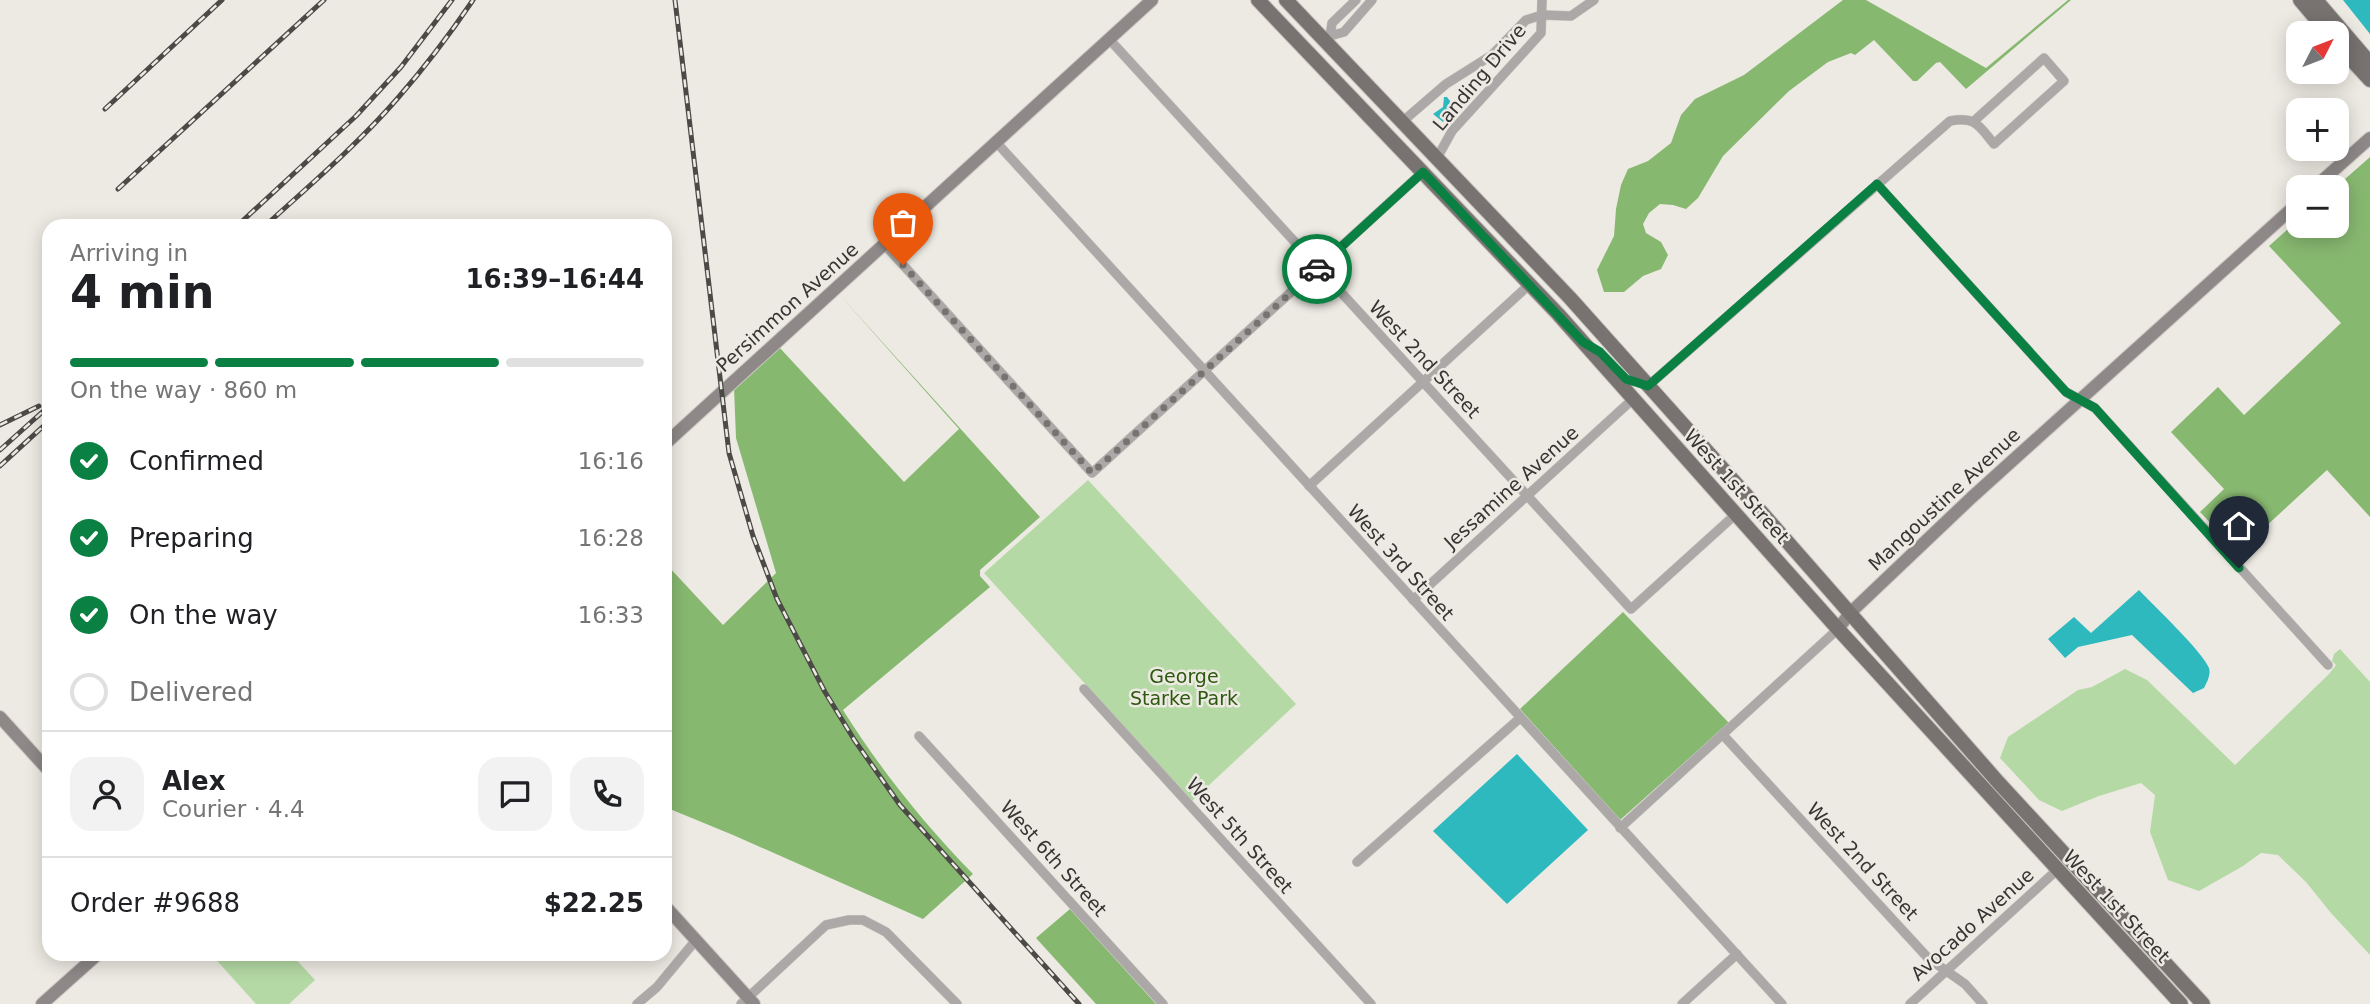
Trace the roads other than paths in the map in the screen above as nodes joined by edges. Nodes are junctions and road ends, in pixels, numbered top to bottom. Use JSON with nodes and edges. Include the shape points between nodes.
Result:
{"nodes":[{"id":1,"x":1152,"y":0,"type":"edge"},
{"id":2,"x":1258,"y":0,"type":"edge"},
{"id":3,"x":1286,"y":0,"type":"edge"},
{"id":4,"x":1356,"y":0,"type":"edge"},
{"id":5,"x":1372,"y":0,"type":"edge"},
{"id":6,"x":1542,"y":0,"type":"edge"},
{"id":7,"x":1594,"y":0,"type":"edge"},
{"id":8,"x":2300,"y":0,"type":"edge"},
{"id":9,"x":2316,"y":0,"type":"edge"},
{"id":10,"x":1542,"y":15,"type":"junction"},
{"id":11,"x":2318,"y":21,"type":"edge"},
{"id":12,"x":1327,"y":38,"type":"junction"},
{"id":13,"x":1110,"y":39,"type":"junction"},
{"id":14,"x":2349,"y":57,"type":"edge"},
{"id":15,"x":2370,"y":63,"type":"edge"},
{"id":16,"x":2370,"y":80,"type":"edge"},
{"id":17,"x":1974,"y":121,"type":"junction"},
{"id":18,"x":1402,"y":122,"type":"junction"},
{"id":19,"x":2370,"y":138,"type":"edge"},
{"id":20,"x":996,"y":142,"type":"junction"},
{"id":21,"x":1437,"y":158,"type":"junction"},
{"id":22,"x":1423,"y":172,"type":"junction"},
{"id":23,"x":2328,"y":175,"type":"edge"},
{"id":24,"x":1877,"y":184,"type":"junction"},
{"id":25,"x":1471,"y":194,"type":"junction"},
{"id":26,"x":2286,"y":214,"type":"edge"},
{"id":27,"x":884,"y":244,"type":"junction"},
{"id":28,"x":1317,"y":269,"type":"junction"},
{"id":29,"x":1530,"y":284,"type":"junction"},
{"id":30,"x":1583,"y":342,"type":"junction"},
{"id":31,"x":1205,"y":372,"type":"junction"},
{"id":32,"x":1423,"y":381,"type":"junction"},
{"id":33,"x":1648,"y":386,"type":"junction"},
{"id":34,"x":1633,"y":399,"type":"junction"},
{"id":35,"x":2081,"y":399,"type":"junction"},
{"id":36,"x":1683,"y":424,"type":"junction"},
{"id":37,"x":672,"y":438,"type":"edge"},
{"id":38,"x":1309,"y":486,"type":"junction"},
{"id":39,"x":1528,"y":496,"type":"junction"},
{"id":40,"x":1736,"y":514,"type":"junction"},
{"id":41,"x":1413,"y":600,"type":"junction"},
{"id":42,"x":1850,"y":613,"type":"junction"},
{"id":43,"x":1838,"y":628,"type":"junction"},
{"id":44,"x":2328,"y":665,"type":"dead end"},
{"id":45,"x":1084,"y":689,"type":"dead end"},
{"id":46,"x":0,"y":717,"type":"edge"},
{"id":47,"x":1520,"y":718,"type":"junction"},
{"id":48,"x":1723,"y":735,"type":"junction"},
{"id":49,"x":919,"y":736,"type":"dead end"},
{"id":50,"x":42,"y":763,"type":"edge"},
{"id":51,"x":1620,"y":828,"type":"junction"},
{"id":52,"x":1357,"y":862,"type":"dead end"},
{"id":53,"x":2057,"y":870,"type":"junction"},
{"id":54,"x":2101,"y":893,"type":"junction"},
{"id":55,"x":672,"y":914,"type":"edge"},
{"id":56,"x":696,"y":940,"type":"junction"},
{"id":57,"x":1737,"y":954,"type":"junction"},
{"id":58,"x":90,"y":961,"type":"edge"},
{"id":59,"x":1946,"y":971,"type":"junction"},
{"id":60,"x":748,"y":1002,"type":"edge"},
{"id":61,"x":42,"y":1004,"type":"edge"},
{"id":62,"x":637,"y":1004,"type":"edge"},
{"id":63,"x":957,"y":1004,"type":"edge"},
{"id":64,"x":1164,"y":1004,"type":"edge"},
{"id":65,"x":1371,"y":1004,"type":"edge"},
{"id":66,"x":1682,"y":1004,"type":"edge"},
{"id":67,"x":1782,"y":1004,"type":"edge"},
{"id":68,"x":1910,"y":1004,"type":"edge"},
{"id":69,"x":1983,"y":1004,"type":"edge"},
{"id":70,"x":2181,"y":1004,"type":"edge"},
{"id":71,"x":2203,"y":1004,"type":"edge"}],
"edges":[{"from":1,"to":13,"type":"street","name":"Persimmon Avenue"},
{"from":2,"to":22,"type":"main road","name":"West 1st Street"},
{"from":3,"to":12,"type":"main road","name":"West 1st Street"},
{"from":4,"to":12,"type":"street","via":[[1332,23]]},
{"from":5,"to":12,"type":"street","via":[[1344,32]]},
{"from":6,"to":10,"type":"street","name":"Landing Drive"},
{"from":7,"to":10,"type":"street","name":"Landing Drive","via":[[1571,16]]},
{"from":8,"to":11,"type":"main road"},
{"from":9,"to":15,"type":"main road"},
{"from":10,"to":18,"type":"street","via":[[1527,20],[1492,55],[1446,84]]},
{"from":10,"to":21,"type":"street","name":"Landing Drive","via":[[1541,33],[1452,131]]},
{"from":12,"to":18,"type":"main road","name":"West 1st Street"},
{"from":13,"to":20,"type":"street","name":"Persimmon Avenue"},
{"from":13,"to":28,"type":"street","name":"West 2nd Street"},
{"from":14,"to":16,"type":"main road"},
{"from":17,"to":17,"type":"street","via":[[2043,58],[2064,81],[1994,144]]},
{"from":17,"to":24,"type":"street","via":[[1950,121]]},
{"from":18,"to":21,"type":"main road","name":"West 1st Street"},
{"from":19,"to":23,"type":"street"},
{"from":20,"to":27,"type":"street","name":"Persimmon Avenue"},
{"from":20,"to":31,"type":"street","name":"West 3rd Street"},
{"from":21,"to":25,"type":"main road","name":"West 1st Street"},
{"from":22,"to":25,"type":"main road","via":[[1439,174],[1457,190]]},
{"from":22,"to":28,"type":"street"},
{"from":22,"to":29,"type":"main road","name":"West 1st Street"},
{"from":24,"to":33,"type":"street"},
{"from":24,"to":35,"type":"street","via":[[2066,392]]},
{"from":25,"to":33,"type":"main road","name":"West 1st Street"},
{"from":26,"to":35,"type":"street","name":"Mangoustine Avenue"},
{"from":27,"to":31,"type":"street","via":[[1092,473]]},
{"from":27,"to":37,"type":"street","name":"Persimmon Avenue"},
{"from":28,"to":31,"type":"street"},
{"from":28,"to":32,"type":"street","name":"West 2nd Street"},
{"from":29,"to":30,"type":"main road","name":"West 1st Street"},
{"from":29,"to":32,"type":"street"},
{"from":30,"to":33,"type":"main road","via":[[1600,352],[1626,379]]},
{"from":30,"to":34,"type":"main road","name":"West 1st Street"},
{"from":31,"to":38,"type":"street","name":"West 3rd Street"},
{"from":32,"to":38,"type":"street"},
{"from":32,"to":39,"type":"street","name":"West 2nd Street"},
{"from":33,"to":36,"type":"main road","name":"West 1st Street"},
{"from":34,"to":36,"type":"main road","via":[[1650,402]]},
{"from":34,"to":39,"type":"street","name":"Jessamine Avenue"},
{"from":34,"to":40,"type":"main road","name":"West 1st Street"},
{"from":35,"to":42,"type":"street","name":"Mangoustine Avenue"},
{"from":35,"to":44,"type":"street","via":[[2095,408]]},
{"from":36,"to":42,"type":"main road","name":"West 1st Street"},
{"from":38,"to":41,"type":"street","name":"West 3rd Street"},
{"from":39,"to":40,"type":"street","name":"West 2nd Street","via":[[1630,609]]},
{"from":39,"to":41,"type":"street","name":"Jessamine Avenue"},
{"from":40,"to":43,"type":"main road","name":"West 1st Street"},
{"from":41,"to":47,"type":"street","name":"West 3rd Street"},
{"from":42,"to":43,"type":"street","name":"Mangoustine Avenue"},
{"from":42,"to":54,"type":"main road","name":"West 1st Street"},
{"from":43,"to":48,"type":"street","name":"Mangoustine Avenue"},
{"from":43,"to":53,"type":"main road","name":"West 1st Street"},
{"from":45,"to":65,"type":"street","name":"West 5th Street"},
{"from":46,"to":50,"type":"street"},
{"from":47,"to":51,"type":"street","name":"West 3rd Street"},
{"from":47,"to":52,"type":"street"},
{"from":48,"to":51,"type":"street","name":"Mangoustine Avenue"},
{"from":48,"to":59,"type":"street","name":"West 2nd Street","via":[[1928,958]]},
{"from":49,"to":64,"type":"street","name":"West 6th Street"},
{"from":51,"to":57,"type":"street","name":"West 3rd Street"},
{"from":53,"to":54,"type":"main road","via":[[2075,875],[2089,890]]},
{"from":53,"to":59,"type":"street","name":"Avocado Avenue"},
{"from":53,"to":70,"type":"main road","name":"West 1st Street"},
{"from":54,"to":71,"type":"main road","name":"West 1st Street"},
{"from":55,"to":56,"type":"street"},
{"from":56,"to":60,"type":"street"},
{"from":56,"to":62,"type":"street"},
{"from":57,"to":66,"type":"street"},
{"from":57,"to":67,"type":"street","name":"West 3rd Street"},
{"from":58,"to":61,"type":"street"},
{"from":59,"to":68,"type":"street","name":"Avocado Avenue"},
{"from":59,"to":69,"type":"street","name":"West 2nd Street"},
{"from":60,"to":63,"type":"street","via":[[826,926],[863,920],[886,932]]}]}
